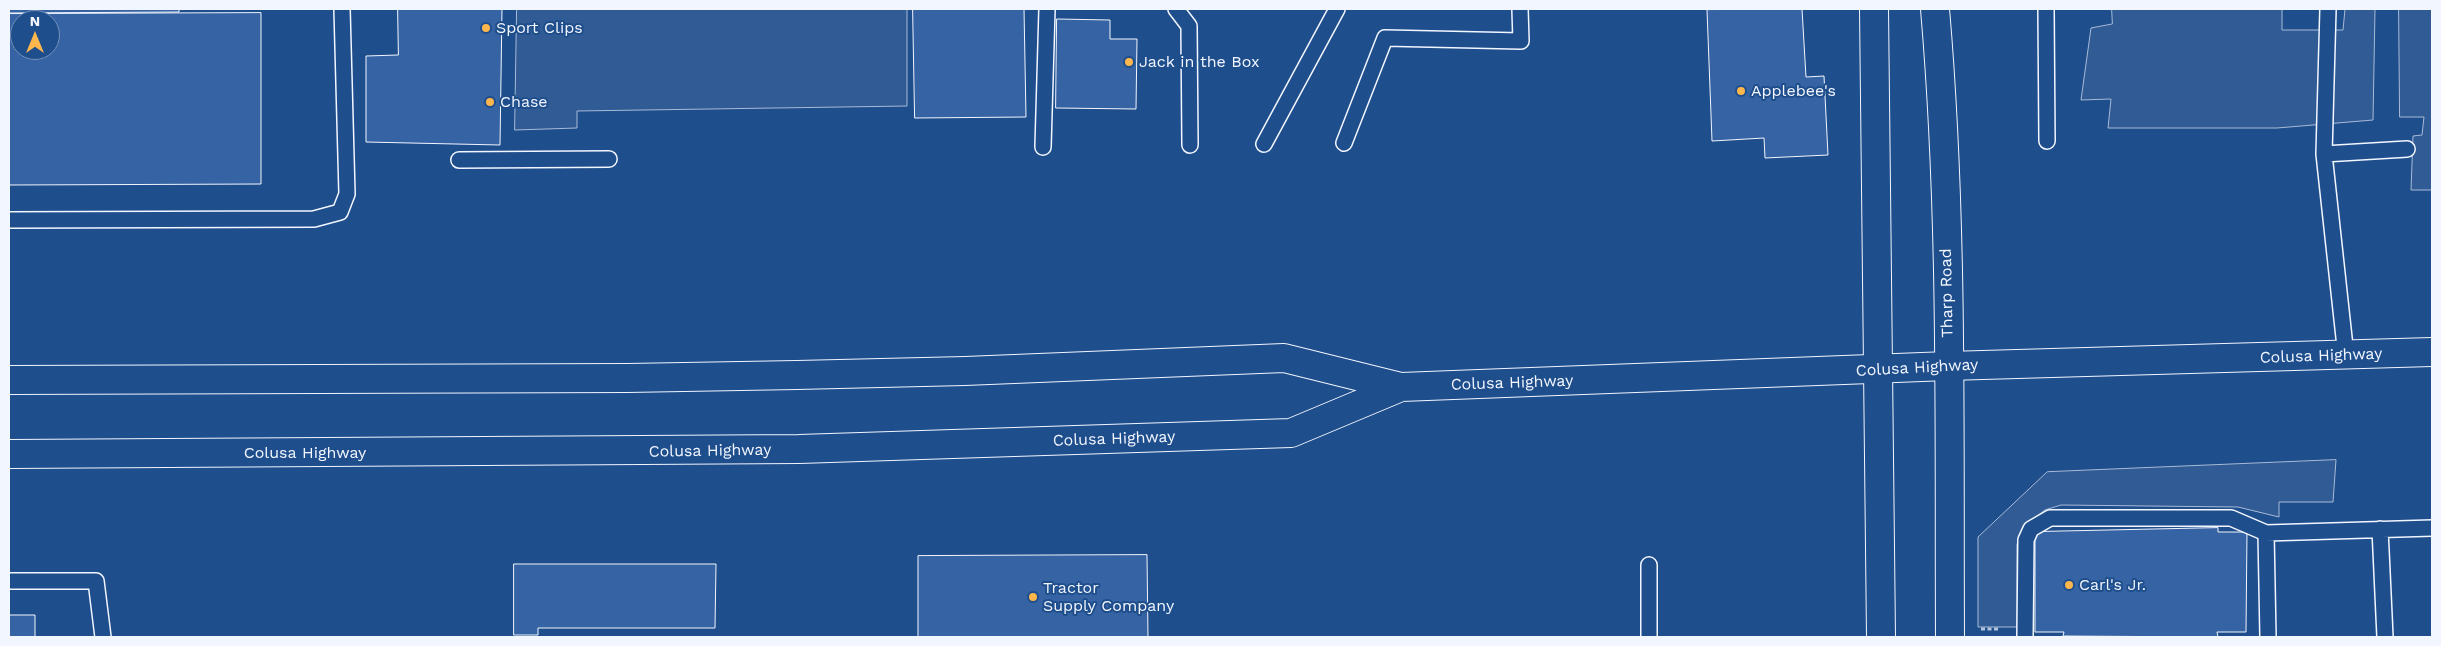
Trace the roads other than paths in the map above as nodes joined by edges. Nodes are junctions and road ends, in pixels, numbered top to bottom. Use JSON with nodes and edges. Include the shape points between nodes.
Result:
{"nodes":[{"id":1,"x":342,"y":9,"type":"edge"},
{"id":2,"x":1047,"y":9,"type":"edge"},
{"id":3,"x":1176,"y":9,"type":"edge"},
{"id":4,"x":1337,"y":9,"type":"edge"},
{"id":5,"x":1520,"y":9,"type":"edge"},
{"id":6,"x":1874,"y":9,"type":"edge"},
{"id":7,"x":1935,"y":9,"type":"edge"},
{"id":8,"x":2046,"y":9,"type":"edge"},
{"id":9,"x":2328,"y":9,"type":"edge"},
{"id":10,"x":2047,"y":141,"type":"dead end"},
{"id":11,"x":1344,"y":143,"type":"dead end"},
{"id":12,"x":1264,"y":144,"type":"dead end"},
{"id":13,"x":1190,"y":145,"type":"dead end"},
{"id":14,"x":1043,"y":147,"type":"dead end"},
{"id":15,"x":2407,"y":150,"type":"dead end"},
{"id":16,"x":2324,"y":154,"type":"junction"},
{"id":17,"x":609,"y":159,"type":"dead end"},
{"id":18,"x":459,"y":160,"type":"dead end"},
{"id":19,"x":9,"y":220,"type":"edge"},
{"id":20,"x":2432,"y":352,"type":"edge"},
{"id":21,"x":2346,"y":356,"type":"junction"},
{"id":22,"x":1948,"y":366,"type":"junction"},
{"id":23,"x":1877,"y":369,"type":"junction"},
{"id":24,"x":9,"y":380,"type":"edge"},
{"id":25,"x":1401,"y":388,"type":"junction"},
{"id":26,"x":9,"y":454,"type":"edge"},
{"id":27,"x":2432,"y":528,"type":"edge"},
{"id":28,"x":2380,"y":529,"type":"junction"},
{"id":29,"x":2266,"y":533,"type":"junction"},
{"id":30,"x":1649,"y":565,"type":"dead end"},
{"id":31,"x":9,"y":582,"type":"edge"},
{"id":32,"x":103,"y":637,"type":"edge"},
{"id":33,"x":1649,"y":637,"type":"edge"},
{"id":34,"x":1881,"y":637,"type":"edge"},
{"id":35,"x":1950,"y":637,"type":"edge"},
{"id":36,"x":2025,"y":637,"type":"edge"},
{"id":37,"x":2268,"y":637,"type":"edge"},
{"id":38,"x":2385,"y":637,"type":"edge"}],
"edges":[{"from":1,"to":19,"type":"lane","via":[[347,194],[340,212],[314,219]]},
{"from":2,"to":14,"type":"lane"},
{"from":3,"to":13,"type":"lane","via":[[1189,26]]},
{"from":4,"to":12,"type":"lane"},
{"from":5,"to":11,"type":"lane","via":[[1521,41],[1385,38]]},
{"from":6,"to":23,"type":"main road"},
{"from":7,"to":22,"type":"main road","name":"Tharp Road","via":[[1941,86]]},
{"from":8,"to":10,"type":"lane"},
{"from":9,"to":16,"type":"lane"},
{"from":15,"to":16,"type":"lane"},
{"from":16,"to":21,"type":"lane"},
{"from":17,"to":18,"type":"lane"},
{"from":20,"to":21,"type":"main road","name":"Colusa Highway"},
{"from":21,"to":22,"type":"main road","name":"Colusa Highway"},
{"from":22,"to":23,"type":"main road","name":"Colusa Highway"},
{"from":22,"to":35,"type":"main road","name":"Tharp Road"},
{"from":23,"to":25,"type":"main road","name":"Colusa Highway"},
{"from":23,"to":34,"type":"main road"},
{"from":24,"to":25,"type":"main road","name":"Colusa Highway","via":[[778,375],[1284,358]]},
{"from":25,"to":26,"type":"main road","name":"Colusa Highway","via":[[1291,433],[799,449]]},
{"from":27,"to":28,"type":"lane"},
{"from":28,"to":29,"type":"lane"},
{"from":28,"to":38,"type":"lane"},
{"from":29,"to":36,"type":"lane","via":[[2232,518],[2050,518],[2032,529],[2026,540]]},
{"from":29,"to":37,"type":"lane"},
{"from":30,"to":33,"type":"lane"},
{"from":31,"to":32,"type":"lane","via":[[96,581]]}]}
